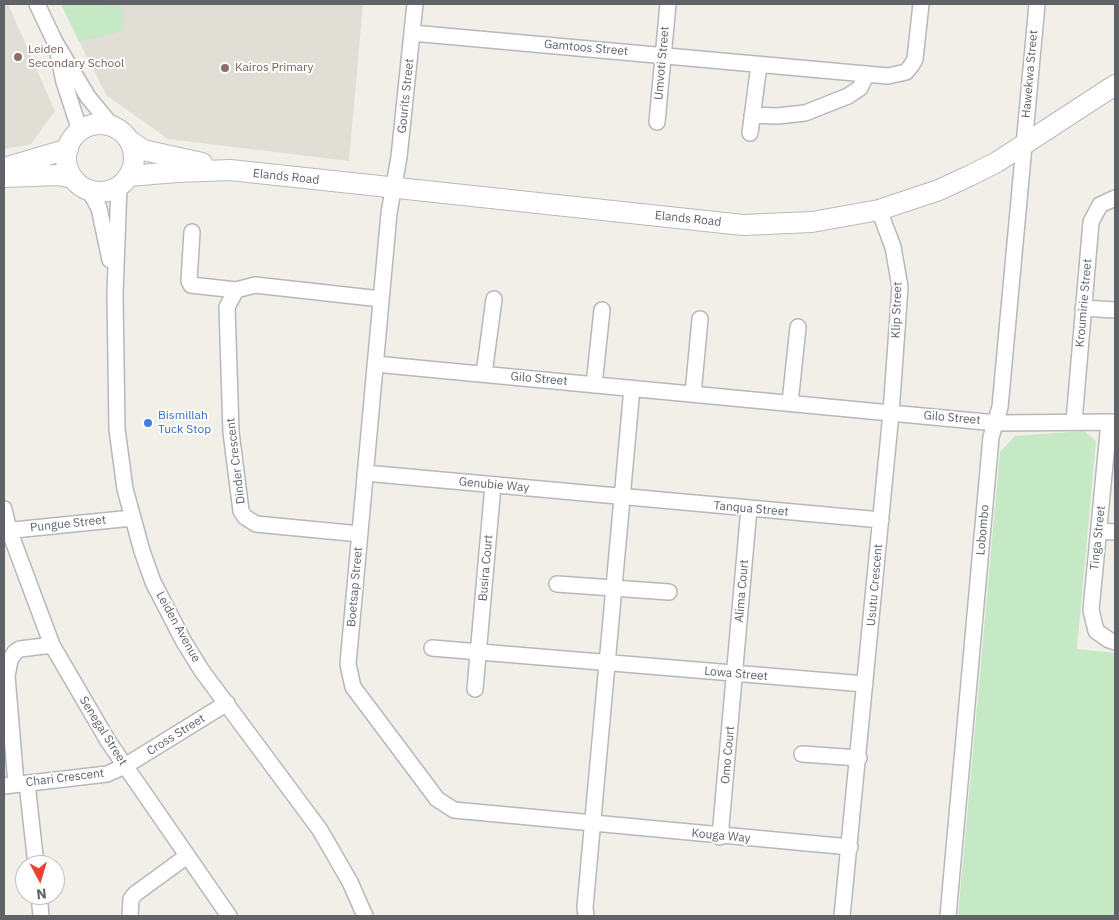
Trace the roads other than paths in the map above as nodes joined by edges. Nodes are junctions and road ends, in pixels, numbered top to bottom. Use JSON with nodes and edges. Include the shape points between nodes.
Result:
{"nodes":[{"id":1,"x":37,"y":4,"type":"edge"},
{"id":2,"x":416,"y":4,"type":"edge"},
{"id":3,"x":668,"y":4,"type":"edge"},
{"id":4,"x":921,"y":4,"type":"edge"},
{"id":5,"x":1038,"y":4,"type":"edge"},
{"id":6,"x":412,"y":33,"type":"junction"},
{"id":7,"x":55,"y":42,"type":"junction"},
{"id":8,"x":664,"y":54,"type":"junction"},
{"id":9,"x":759,"y":65,"type":"junction"},
{"id":10,"x":866,"y":75,"type":"junction"},
{"id":11,"x":1115,"y":85,"type":"edge"},
{"id":12,"x":752,"y":115,"type":"junction"},
{"id":13,"x":657,"y":122,"type":"dead end"},
{"id":14,"x":112,"y":126,"type":"junction"},
{"id":15,"x":80,"y":130,"type":"junction"},
{"id":16,"x":750,"y":133,"type":"dead end"},
{"id":17,"x":129,"y":140,"type":"junction"},
{"id":18,"x":1024,"y":145,"type":"junction"},
{"id":19,"x":68,"y":149,"type":"junction"},
{"id":20,"x":4,"y":168,"type":"edge"},
{"id":21,"x":230,"y":170,"type":"junction"},
{"id":22,"x":4,"y":177,"type":"edge"},
{"id":23,"x":124,"y":181,"type":"junction"},
{"id":24,"x":81,"y":184,"type":"junction"},
{"id":25,"x":394,"y":188,"type":"junction"},
{"id":26,"x":1115,"y":198,"type":"edge"},
{"id":27,"x":879,"y":210,"type":"junction"},
{"id":28,"x":192,"y":232,"type":"dead end"},
{"id":29,"x":236,"y":290,"type":"junction"},
{"id":30,"x":114,"y":294,"type":"junction"},
{"id":31,"x":381,"y":299,"type":"junction"},
{"id":32,"x":494,"y":299,"type":"dead end"},
{"id":33,"x":1083,"y":308,"type":"junction"},
{"id":34,"x":602,"y":310,"type":"dead end"},
{"id":35,"x":1115,"y":310,"type":"edge"},
{"id":36,"x":700,"y":319,"type":"dead end"},
{"id":37,"x":798,"y":327,"type":"dead end"},
{"id":38,"x":375,"y":364,"type":"junction"},
{"id":39,"x":484,"y":374,"type":"junction"},
{"id":40,"x":594,"y":385,"type":"junction"},
{"id":41,"x":632,"y":388,"type":"junction"},
{"id":42,"x":693,"y":394,"type":"junction"},
{"id":43,"x":790,"y":403,"type":"junction"},
{"id":44,"x":891,"y":413,"type":"junction"},
{"id":45,"x":1074,"y":421,"type":"junction"},
{"id":46,"x":1112,"y":422,"type":"edge"},
{"id":47,"x":996,"y":423,"type":"junction"},
{"id":48,"x":365,"y":473,"type":"junction"},
{"id":49,"x":493,"y":485,"type":"junction"},
{"id":50,"x":622,"y":497,"type":"junction"},
{"id":51,"x":749,"y":508,"type":"junction"},
{"id":52,"x":4,"y":509,"type":"edge"},
{"id":53,"x":132,"y":518,"type":"junction"},
{"id":54,"x":881,"y":520,"type":"junction"},
{"id":55,"x":6,"y":530,"type":"edge"},
{"id":56,"x":1099,"y":531,"type":"junction"},
{"id":57,"x":1115,"y":532,"type":"edge"},
{"id":58,"x":360,"y":534,"type":"junction"},
{"id":59,"x":557,"y":584,"type":"dead end"},
{"id":60,"x":614,"y":588,"type":"junction"},
{"id":61,"x":670,"y":592,"type":"dead end"},
{"id":62,"x":1115,"y":642,"type":"edge"},
{"id":63,"x":52,"y":646,"type":"junction"},
{"id":64,"x":432,"y":648,"type":"dead end"},
{"id":65,"x":478,"y":652,"type":"junction"},
{"id":66,"x":607,"y":663,"type":"junction"},
{"id":67,"x":735,"y":674,"type":"junction"},
{"id":68,"x":866,"y":684,"type":"junction"},
{"id":69,"x":475,"y":689,"type":"dead end"},
{"id":70,"x":227,"y":704,"type":"junction"},
{"id":71,"x":802,"y":754,"type":"dead end"},
{"id":72,"x":858,"y":758,"type":"junction"},
{"id":73,"x":125,"y":766,"type":"junction"},
{"id":74,"x":16,"y":784,"type":"edge"},
{"id":75,"x":592,"y":823,"type":"junction"},
{"id":76,"x":720,"y":837,"type":"junction"},
{"id":77,"x":850,"y":848,"type":"junction"},
{"id":78,"x":34,"y":855,"type":"edge"},
{"id":79,"x":187,"y":856,"type":"junction"},
{"id":80,"x":130,"y":916,"type":"edge"},
{"id":81,"x":229,"y":916,"type":"edge"},
{"id":82,"x":365,"y":916,"type":"edge"},
{"id":83,"x":586,"y":916,"type":"edge"},
{"id":84,"x":842,"y":916,"type":"edge"},
{"id":85,"x":948,"y":916,"type":"edge"}],
"edges":[{"from":1,"to":7,"type":"street"},
{"from":2,"to":6,"type":"street","name":"Gourits Street"},
{"from":3,"to":8,"type":"street","name":"Umvoti Street"},
{"from":4,"to":10,"type":"street","name":"Gamtoos Street","via":[[911,66],[898,75]]},
{"from":5,"to":18,"type":"street","name":"Hawekwa Street"},
{"from":6,"to":8,"type":"street","name":"Gamtoos Street"},
{"from":6,"to":25,"type":"street","name":"Gourits Street"},
{"from":7,"to":14,"type":"street","via":[[88,97]]},
{"from":7,"to":15,"type":"street"},
{"from":8,"to":9,"type":"street","name":"Gamtoos Street"},
{"from":8,"to":13,"type":"street","name":"Umvoti Street"},
{"from":9,"to":10,"type":"street","name":"Gamtoos Street"},
{"from":9,"to":12,"type":"street"},
{"from":10,"to":12,"type":"street","via":[[860,88],[848,96],[805,113]]},
{"from":11,"to":18,"type":"street","name":"Elands Road"},
{"from":12,"to":16,"type":"street"},
{"from":14,"to":15,"type":"street","via":[[99,124]]},
{"from":14,"to":17,"type":"street"},
{"from":15,"to":19,"type":"street"},
{"from":17,"to":21,"type":"street","name":"Elands Road","via":[[143,150]]},
{"from":17,"to":23,"type":"street","via":[[134,158]]},
{"from":18,"to":27,"type":"street","name":"Elands Road","via":[[940,190]]},
{"from":18,"to":47,"type":"street","name":"Lobombo"},
{"from":19,"to":20,"type":"street"},
{"from":19,"to":24,"type":"street","via":[[66,159]]},
{"from":21,"to":23,"type":"street","name":"Elands Road","via":[[177,172]]},
{"from":21,"to":25,"type":"street","name":"Elands Road"},
{"from":22,"to":24,"type":"street","via":[[58,175]]},
{"from":23,"to":24,"type":"street","via":[[99,192]]},
{"from":23,"to":30,"type":"street","name":"Leiden Avenue"},
{"from":24,"to":30,"type":"street","name":"Leiden Avenue","via":[[99,208]]},
{"from":25,"to":27,"type":"street","name":"Elands Road","via":[[743,225],[812,222]]},
{"from":25,"to":31,"type":"street","name":"Boetsap Street"},
{"from":26,"to":33,"type":"street","name":"Kroumirie Street","via":[[1100,205],[1091,222]]},
{"from":27,"to":44,"type":"street","name":"Klip Street","via":[[893,247],[900,287]]},
{"from":28,"to":29,"type":"street","via":[[191,285]]},
{"from":29,"to":31,"type":"street","via":[[255,285]]},
{"from":29,"to":58,"type":"street","name":"Dinder Crescent","via":[[227,307],[228,387],[238,499],[245,517],[256,524]]},
{"from":30,"to":53,"type":"street","name":"Leiden Avenue","via":[[117,429]]},
{"from":31,"to":38,"type":"street","name":"Boetsap Street"},
{"from":32,"to":39,"type":"street"},
{"from":33,"to":35,"type":"street"},
{"from":33,"to":45,"type":"street","name":"Kroumirie Street"},
{"from":34,"to":40,"type":"street"},
{"from":36,"to":42,"type":"street"},
{"from":37,"to":43,"type":"street"},
{"from":38,"to":39,"type":"street","name":"Gilo Street"},
{"from":38,"to":48,"type":"street","name":"Boetsap Street"},
{"from":39,"to":40,"type":"street","name":"Gilo Street"},
{"from":40,"to":41,"type":"street","name":"Gilo Street"},
{"from":41,"to":42,"type":"street","name":"Gilo Street"},
{"from":41,"to":50,"type":"street"},
{"from":42,"to":43,"type":"street","name":"Gilo Street"},
{"from":43,"to":44,"type":"street","name":"Gilo Street"},
{"from":44,"to":47,"type":"street","name":"Gilo Street"},
{"from":44,"to":54,"type":"street","name":"Usutu Crescent"},
{"from":45,"to":46,"type":"street","name":"Gilo Street"},
{"from":45,"to":47,"type":"street","name":"Gilo Street"},
{"from":46,"to":56,"type":"street","name":"Tinga Street"},
{"from":47,"to":85,"type":"street","name":"Lobombo","via":[[991,438]]},
{"from":48,"to":49,"type":"street","name":"Genubie Way"},
{"from":48,"to":58,"type":"street","name":"Boetsap Street"},
{"from":49,"to":50,"type":"street","name":"Genubie Way"},
{"from":49,"to":65,"type":"street","name":"Busira Court"},
{"from":50,"to":51,"type":"street","name":"Tanqua Street"},
{"from":50,"to":60,"type":"street"},
{"from":51,"to":54,"type":"street","name":"Tanqua Street"},
{"from":51,"to":67,"type":"street","name":"Alima Court"},
{"from":52,"to":55,"type":"street","name":"Senegal Street"},
{"from":53,"to":55,"type":"street","name":"Pungue Street"},
{"from":53,"to":70,"type":"street","name":"Leiden Avenue","via":[[144,558],[168,613],[202,671]]},
{"from":54,"to":68,"type":"street","name":"Usutu Crescent"},
{"from":55,"to":63,"type":"street","name":"Senegal Street"},
{"from":56,"to":57,"type":"street"},
{"from":56,"to":62,"type":"street","name":"Tinga Street","via":[[1091,617],[1096,630]]},
{"from":58,"to":75,"type":"street","name":"Boetsap Street","via":[[348,664],[350,680],[357,694],[437,799],[448,808],[461,812]]},
{"from":59,"to":60,"type":"street"},
{"from":60,"to":61,"type":"street"},
{"from":60,"to":66,"type":"street"},
{"from":63,"to":73,"type":"street","name":"Senegal Street"},
{"from":63,"to":74,"type":"street","via":[[20,649],[10,660],[7,676]]},
{"from":64,"to":65,"type":"street"},
{"from":65,"to":66,"type":"street"},
{"from":65,"to":69,"type":"street","name":"Busira Court"},
{"from":66,"to":67,"type":"street","name":"Lowa Street"},
{"from":66,"to":75,"type":"street"},
{"from":67,"to":68,"type":"street","name":"Lowa Street"},
{"from":67,"to":76,"type":"street","name":"Omo Court"},
{"from":68,"to":72,"type":"street","name":"Usutu Crescent"},
{"from":70,"to":73,"type":"street","name":"Cross Street"},
{"from":70,"to":82,"type":"street","name":"Leiden Avenue","via":[[320,830]]},
{"from":71,"to":72,"type":"street"},
{"from":72,"to":77,"type":"street","name":"Usutu Crescent"},
{"from":73,"to":74,"type":"street","name":"Chari Crescent","via":[[96,776]]},
{"from":73,"to":79,"type":"street","name":"Senegal Street"},
{"from":74,"to":78,"type":"street"},
{"from":75,"to":76,"type":"street","name":"Kouga Way"},
{"from":75,"to":83,"type":"street"},
{"from":76,"to":77,"type":"street","name":"Kouga Way"},
{"from":77,"to":84,"type":"street","name":"Usutu Crescent"},
{"from":79,"to":80,"type":"street","via":[[135,894],[131,899]]},
{"from":79,"to":81,"type":"street","name":"Senegal Street"}]}
